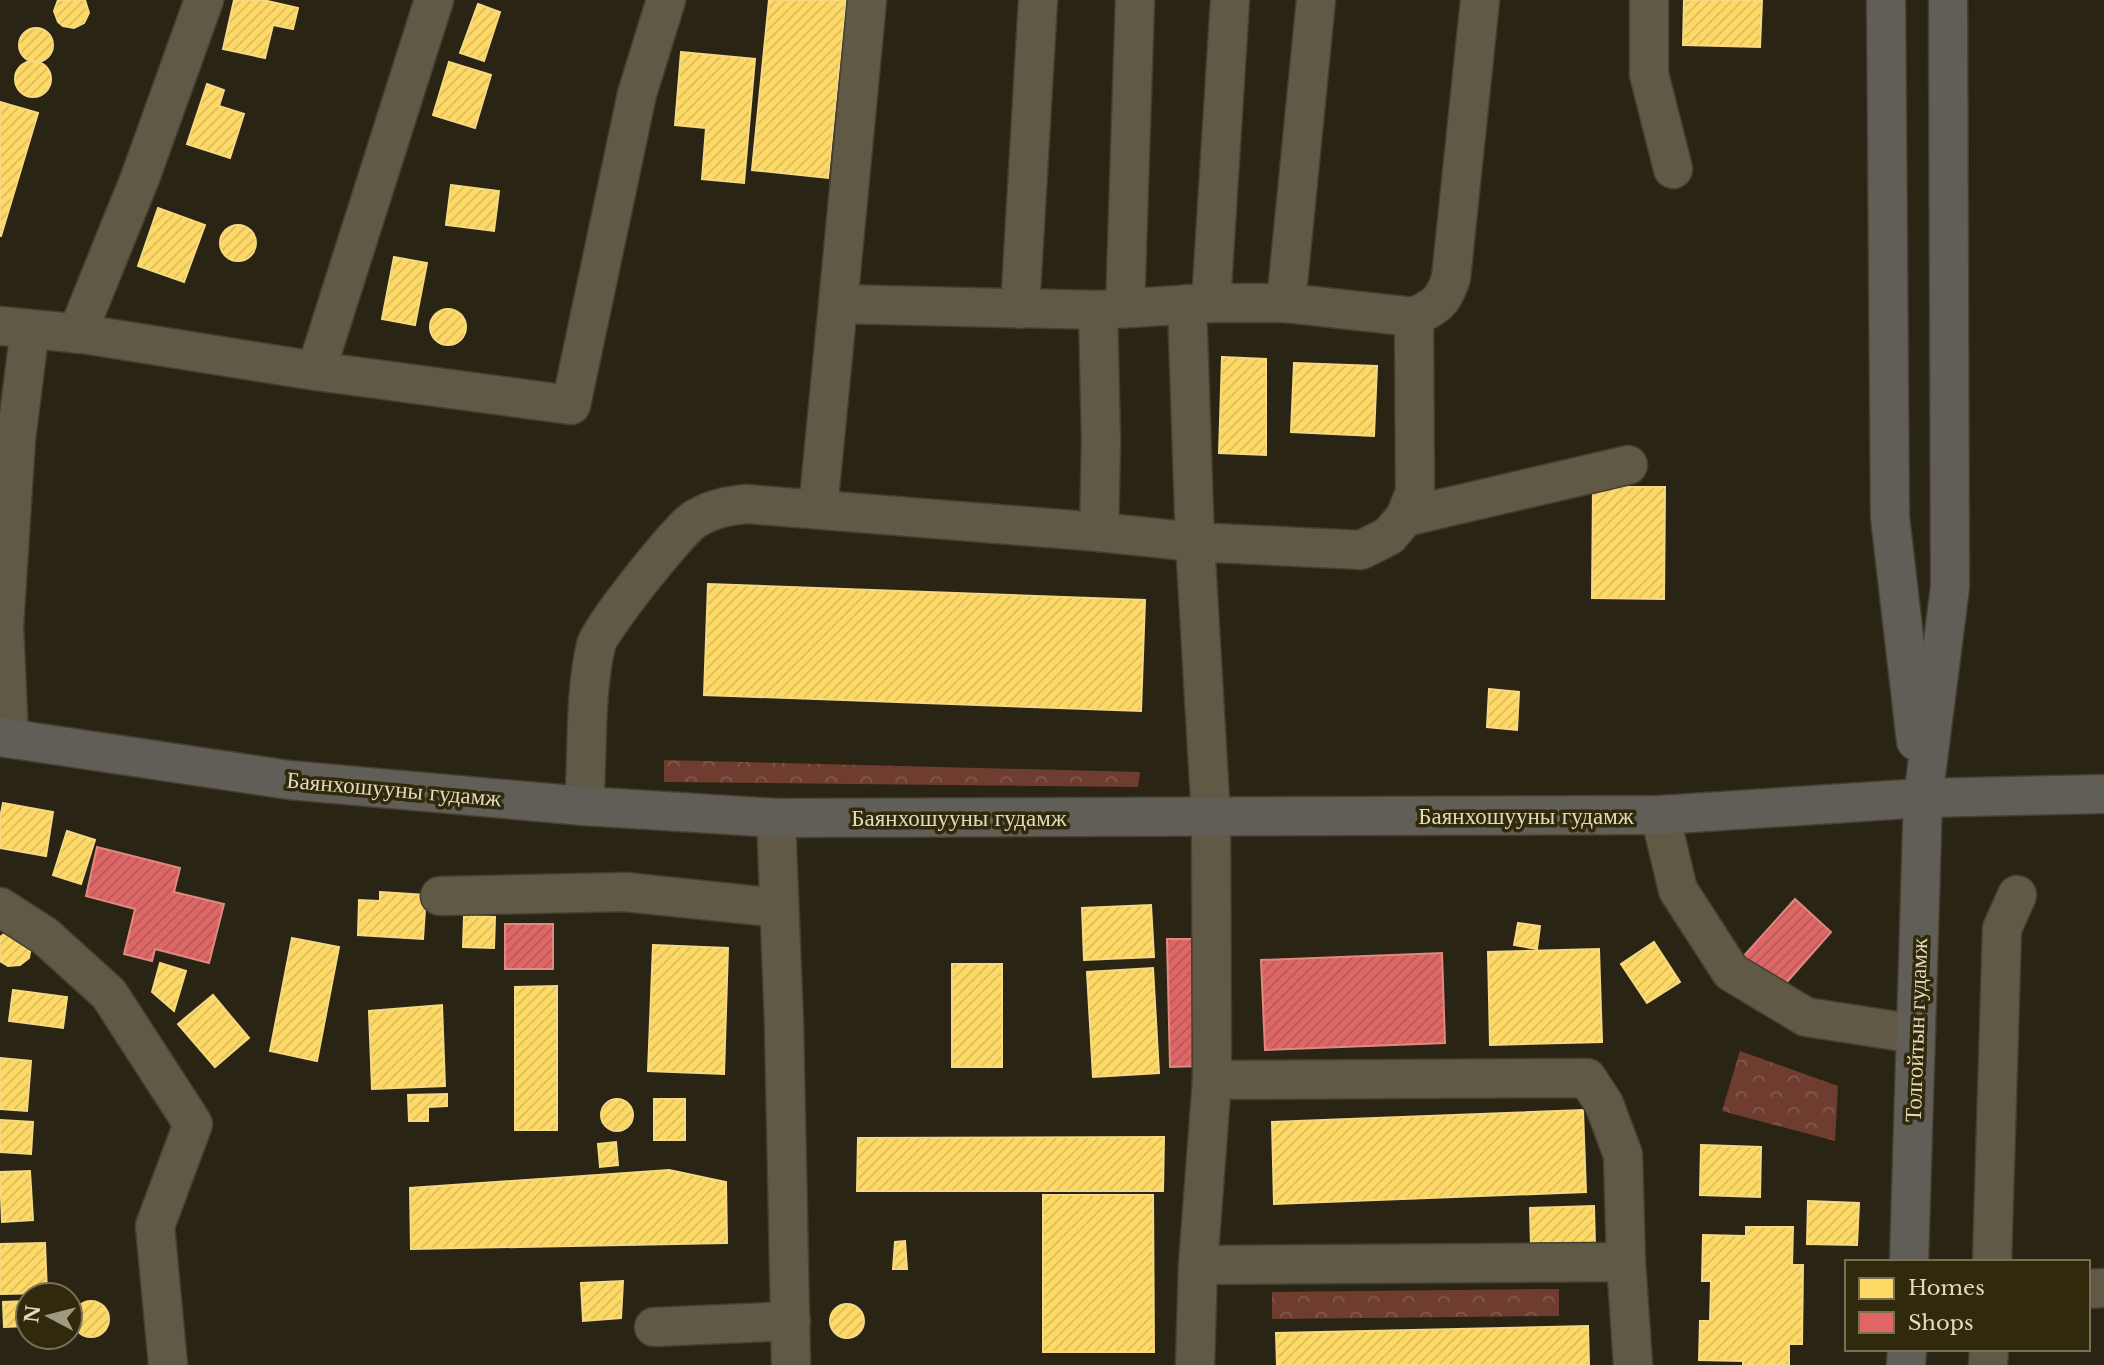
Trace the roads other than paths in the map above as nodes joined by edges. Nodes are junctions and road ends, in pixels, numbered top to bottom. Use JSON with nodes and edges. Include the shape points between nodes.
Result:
{"nodes":[{"id":1,"x":204,"y":0,"type":"edge"},
{"id":2,"x":434,"y":0,"type":"edge"},
{"id":3,"x":666,"y":0,"type":"edge"},
{"id":4,"x":867,"y":0,"type":"edge"},
{"id":5,"x":1038,"y":0,"type":"edge"},
{"id":6,"x":1135,"y":0,"type":"edge"},
{"id":7,"x":1230,"y":0,"type":"edge"},
{"id":8,"x":1316,"y":0,"type":"edge"},
{"id":9,"x":1480,"y":0,"type":"edge"},
{"id":10,"x":1649,"y":0,"type":"edge"},
{"id":11,"x":1886,"y":0,"type":"edge"},
{"id":12,"x":1948,"y":0,"type":"edge"},
{"id":13,"x":1673,"y":169,"type":"dead end"},
{"id":14,"x":1199,"y":303,"type":"junction"},
{"id":15,"x":1286,"y":303,"type":"junction"},
{"id":16,"x":838,"y":304,"type":"junction"},
{"id":17,"x":1020,"y":309,"type":"junction"},
{"id":18,"x":1112,"y":309,"type":"junction"},
{"id":19,"x":1414,"y":317,"type":"junction"},
{"id":20,"x":15,"y":328,"type":"edge"},
{"id":21,"x":77,"y":334,"type":"junction"},
{"id":22,"x":316,"y":371,"type":"junction"},
{"id":23,"x":1628,"y":465,"type":"dead end"},
{"id":24,"x":818,"y":509,"type":"junction"},
{"id":25,"x":1405,"y":517,"type":"junction"},
{"id":26,"x":1099,"y":532,"type":"junction"},
{"id":27,"x":1195,"y":542,"type":"junction"},
{"id":28,"x":4,"y":738,"type":"edge"},
{"id":29,"x":2104,"y":794,"type":"edge"},
{"id":30,"x":1923,"y":799,"type":"junction"},
{"id":31,"x":584,"y":806,"type":"junction"},
{"id":32,"x":1660,"y":815,"type":"junction"},
{"id":33,"x":1211,"y":817,"type":"junction"},
{"id":34,"x":776,"y":818,"type":"junction"},
{"id":35,"x":2017,"y":895,"type":"dead end"},
{"id":36,"x":440,"y":896,"type":"dead end"},
{"id":37,"x":0,"y":907,"type":"edge"},
{"id":38,"x":779,"y":908,"type":"junction"},
{"id":39,"x":1916,"y":1034,"type":"junction"},
{"id":40,"x":1212,"y":1080,"type":"junction"},
{"id":41,"x":1909,"y":1260,"type":"edge"},
{"id":42,"x":1992,"y":1260,"type":"edge"},
{"id":43,"x":1626,"y":1262,"type":"junction"},
{"id":44,"x":1198,"y":1265,"type":"junction"},
{"id":45,"x":791,"y":1321,"type":"junction"},
{"id":46,"x":654,"y":1327,"type":"dead end"},
{"id":47,"x":168,"y":1365,"type":"edge"},
{"id":48,"x":791,"y":1365,"type":"edge"},
{"id":49,"x":1195,"y":1365,"type":"edge"},
{"id":50,"x":1633,"y":1365,"type":"edge"}],
"edges":[{"from":1,"to":21,"type":"street"},
{"from":2,"to":22,"type":"street"},
{"from":3,"to":22,"type":"street","via":[[637,94],[571,405]]},
{"from":4,"to":16,"type":"street"},
{"from":5,"to":17,"type":"street"},
{"from":6,"to":18,"type":"street"},
{"from":7,"to":14,"type":"street"},
{"from":8,"to":15,"type":"street"},
{"from":9,"to":19,"type":"street","via":[[1451,278],[1444,298]]},
{"from":10,"to":13,"type":"street","via":[[1649,75]]},
{"from":11,"to":30,"type":"main road","via":[[1891,517]]},
{"from":12,"to":30,"type":"main road","via":[[1950,587]]},
{"from":14,"to":15,"type":"street"},
{"from":14,"to":18,"type":"street"},
{"from":14,"to":27,"type":"street"},
{"from":15,"to":19,"type":"street"},
{"from":16,"to":17,"type":"street"},
{"from":16,"to":24,"type":"street"},
{"from":17,"to":18,"type":"street"},
{"from":18,"to":26,"type":"street"},
{"from":19,"to":25,"type":"street","via":[[1415,492]]},
{"from":20,"to":21,"type":"street"},
{"from":20,"to":28,"type":"street","via":[[16,439],[4,626]]},
{"from":21,"to":22,"type":"street"},
{"from":23,"to":25,"type":"street"},
{"from":24,"to":26,"type":"street"},
{"from":24,"to":31,"type":"street","via":[[746,504],[716,507],[692,521],[612,616],[597,642],[591,676]]},
{"from":25,"to":27,"type":"street","via":[[1389,536],[1361,550]]},
{"from":26,"to":27,"type":"street"},
{"from":27,"to":33,"type":"street"},
{"from":28,"to":31,"type":"main road","name":"Баянхошууны гудамж","via":[[289,780]]},
{"from":29,"to":30,"type":"main road","name":"Баянхошууны гудамж"},
{"from":30,"to":32,"type":"main road","name":"Баянхошууны гудамж"},
{"from":30,"to":39,"type":"main road","name":"Толгойтын гудамж"},
{"from":31,"to":34,"type":"main road","name":"Баянхошууны гудамж"},
{"from":32,"to":33,"type":"main road","name":"Баянхошууны гудамж"},
{"from":32,"to":39,"type":"street","via":[[1678,890],[1731,972],[1805,1017]]},
{"from":33,"to":34,"type":"main road","name":"Баянхошууны гудамж"},
{"from":33,"to":40,"type":"street"},
{"from":34,"to":38,"type":"street"},
{"from":35,"to":42,"type":"street","via":[[2002,929]]},
{"from":36,"to":38,"type":"street","via":[[625,892]]},
{"from":37,"to":47,"type":"street","via":[[46,936],[109,995],[193,1124],[155,1226]]},
{"from":38,"to":45,"type":"street"},
{"from":39,"to":41,"type":"main road","name":"Толгойтын гудамж"},
{"from":40,"to":43,"type":"street","via":[[1587,1078],[1604,1104],[1623,1155]]},
{"from":40,"to":44,"type":"street"},
{"from":43,"to":44,"type":"street"},
{"from":43,"to":50,"type":"street"},
{"from":44,"to":49,"type":"street"},
{"from":45,"to":46,"type":"street"},
{"from":45,"to":48,"type":"street"}]}
